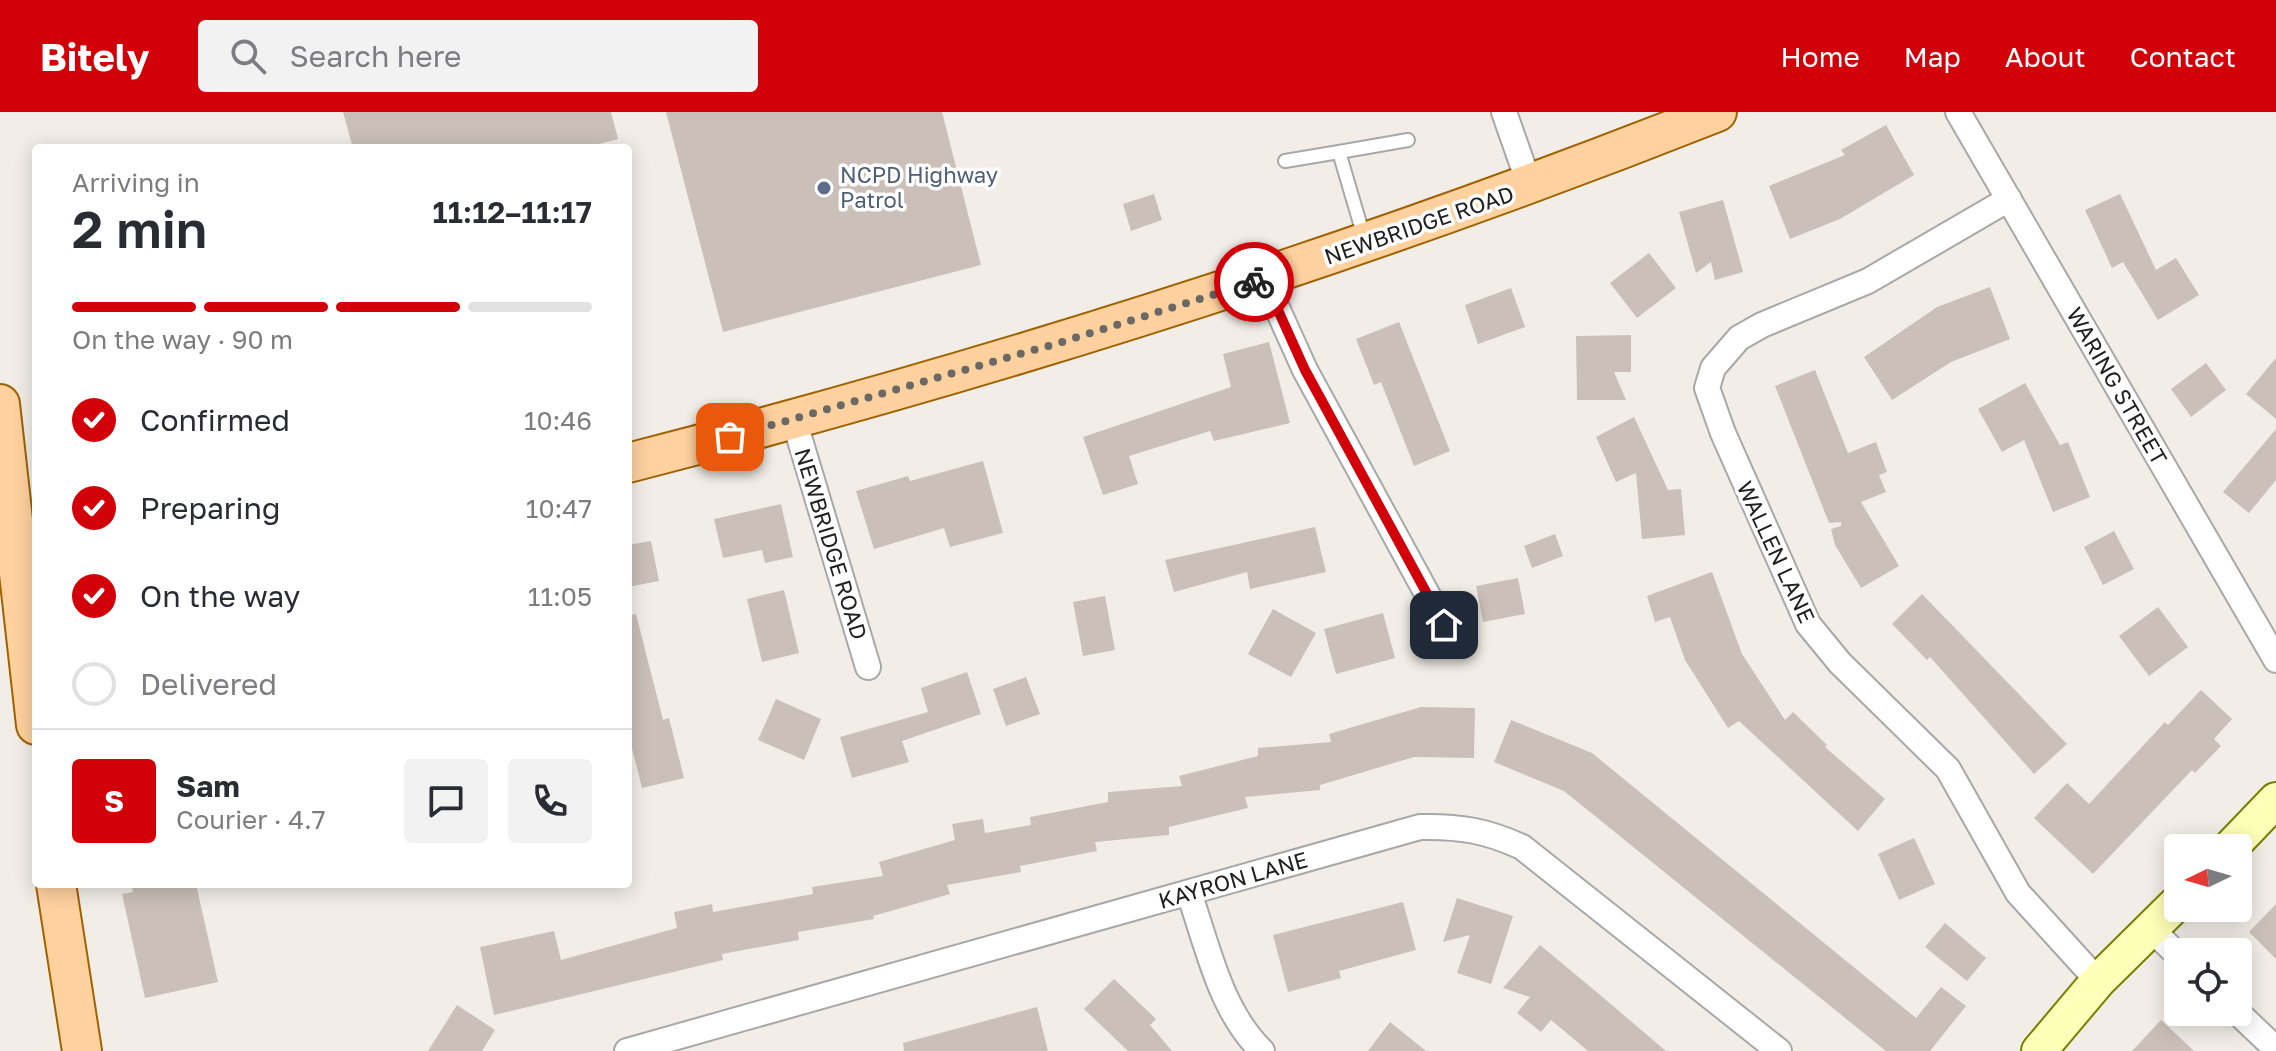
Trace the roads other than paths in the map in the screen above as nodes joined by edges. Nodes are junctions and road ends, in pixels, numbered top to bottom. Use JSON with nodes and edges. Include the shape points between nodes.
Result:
{"nodes":[{"id":1,"x":1504,"y":112,"type":"edge"},
{"id":2,"x":1717,"y":112,"type":"edge"},
{"id":3,"x":1958,"y":112,"type":"edge"},
{"id":4,"x":1408,"y":140,"type":"dead end"},
{"id":5,"x":1339,"y":152,"type":"junction"},
{"id":6,"x":1285,"y":161,"type":"dead end"},
{"id":7,"x":1530,"y":186,"type":"junction"},
{"id":8,"x":2009,"y":199,"type":"junction"},
{"id":9,"x":1366,"y":244,"type":"junction"},
{"id":10,"x":1264,"y":279,"type":"junction"},
{"id":11,"x":0,"y":404,"type":"edge"},
{"id":12,"x":794,"y":420,"type":"junction"},
{"id":13,"x":632,"y":462,"type":"edge"},
{"id":14,"x":1444,"y":625,"type":"dead end"},
{"id":15,"x":2276,"y":660,"type":"edge"},
{"id":16,"x":868,"y":667,"type":"dead end"},
{"id":17,"x":22,"y":674,"type":"edge"},
{"id":18,"x":32,"y":710,"type":"edge"},
{"id":19,"x":2276,"y":800,"type":"edge"},
{"id":20,"x":2243,"y":834,"type":"edge"},
{"id":21,"x":57,"y":888,"type":"edge"},
{"id":22,"x":1189,"y":893,"type":"junction"},
{"id":23,"x":2164,"y":917,"type":"edge"},
{"id":24,"x":2152,"y":930,"type":"junction"},
{"id":25,"x":2164,"y":942,"type":"edge"},
{"id":26,"x":2098,"y":981,"type":"junction"},
{"id":27,"x":2252,"y":1026,"type":"edge"},
{"id":28,"x":2276,"y":1049,"type":"edge"},
{"id":29,"x":82,"y":1051,"type":"edge"},
{"id":30,"x":627,"y":1051,"type":"edge"},
{"id":31,"x":1262,"y":1051,"type":"edge"},
{"id":32,"x":1779,"y":1051,"type":"edge"},
{"id":33,"x":2039,"y":1051,"type":"edge"}],
"edges":[{"from":1,"to":7,"type":"street"},
{"from":2,"to":7,"type":"main road","name":"NEWBRIDGE ROAD"},
{"from":3,"to":8,"type":"street","name":"WARING STREET"},
{"from":4,"to":5,"type":"lane"},
{"from":5,"to":6,"type":"lane"},
{"from":5,"to":9,"type":"lane"},
{"from":7,"to":9,"type":"main road","name":"NEWBRIDGE ROAD"},
{"from":8,"to":15,"type":"street","name":"WARING STREET"},
{"from":8,"to":26,"type":"street","name":"WALLEN LANE","via":[[1868,281],[1739,338],[1713,368],[1707,388],[1808,624],[1840,663],[1948,769],[2018,893]]},
{"from":9,"to":10,"type":"main road","name":"NEWBRIDGE ROAD"},
{"from":10,"to":12,"type":"main road","name":"NEWBRIDGE ROAD"},
{"from":10,"to":14,"type":"street","via":[[1305,370]]},
{"from":11,"to":17,"type":"main road"},
{"from":12,"to":13,"type":"main road","name":"NEWBRIDGE ROAD"},
{"from":12,"to":16,"type":"street","name":"NEWBRIDGE ROAD"},
{"from":17,"to":18,"type":"main road"},
{"from":19,"to":20,"type":"main road"},
{"from":21,"to":29,"type":"main road"},
{"from":22,"to":30,"type":"street","name":"KAYRON LANE"},
{"from":22,"to":31,"type":"street","via":[[1228,1005]]},
{"from":22,"to":32,"type":"street","name":"KAYRON LANE","via":[[1420,827],[1488,831],[1522,847],[1560,875]]},
{"from":23,"to":24,"type":"main road"},
{"from":24,"to":25,"type":"street"},
{"from":24,"to":26,"type":"main road"},
{"from":26,"to":33,"type":"main road"},
{"from":27,"to":28,"type":"street"}]}
